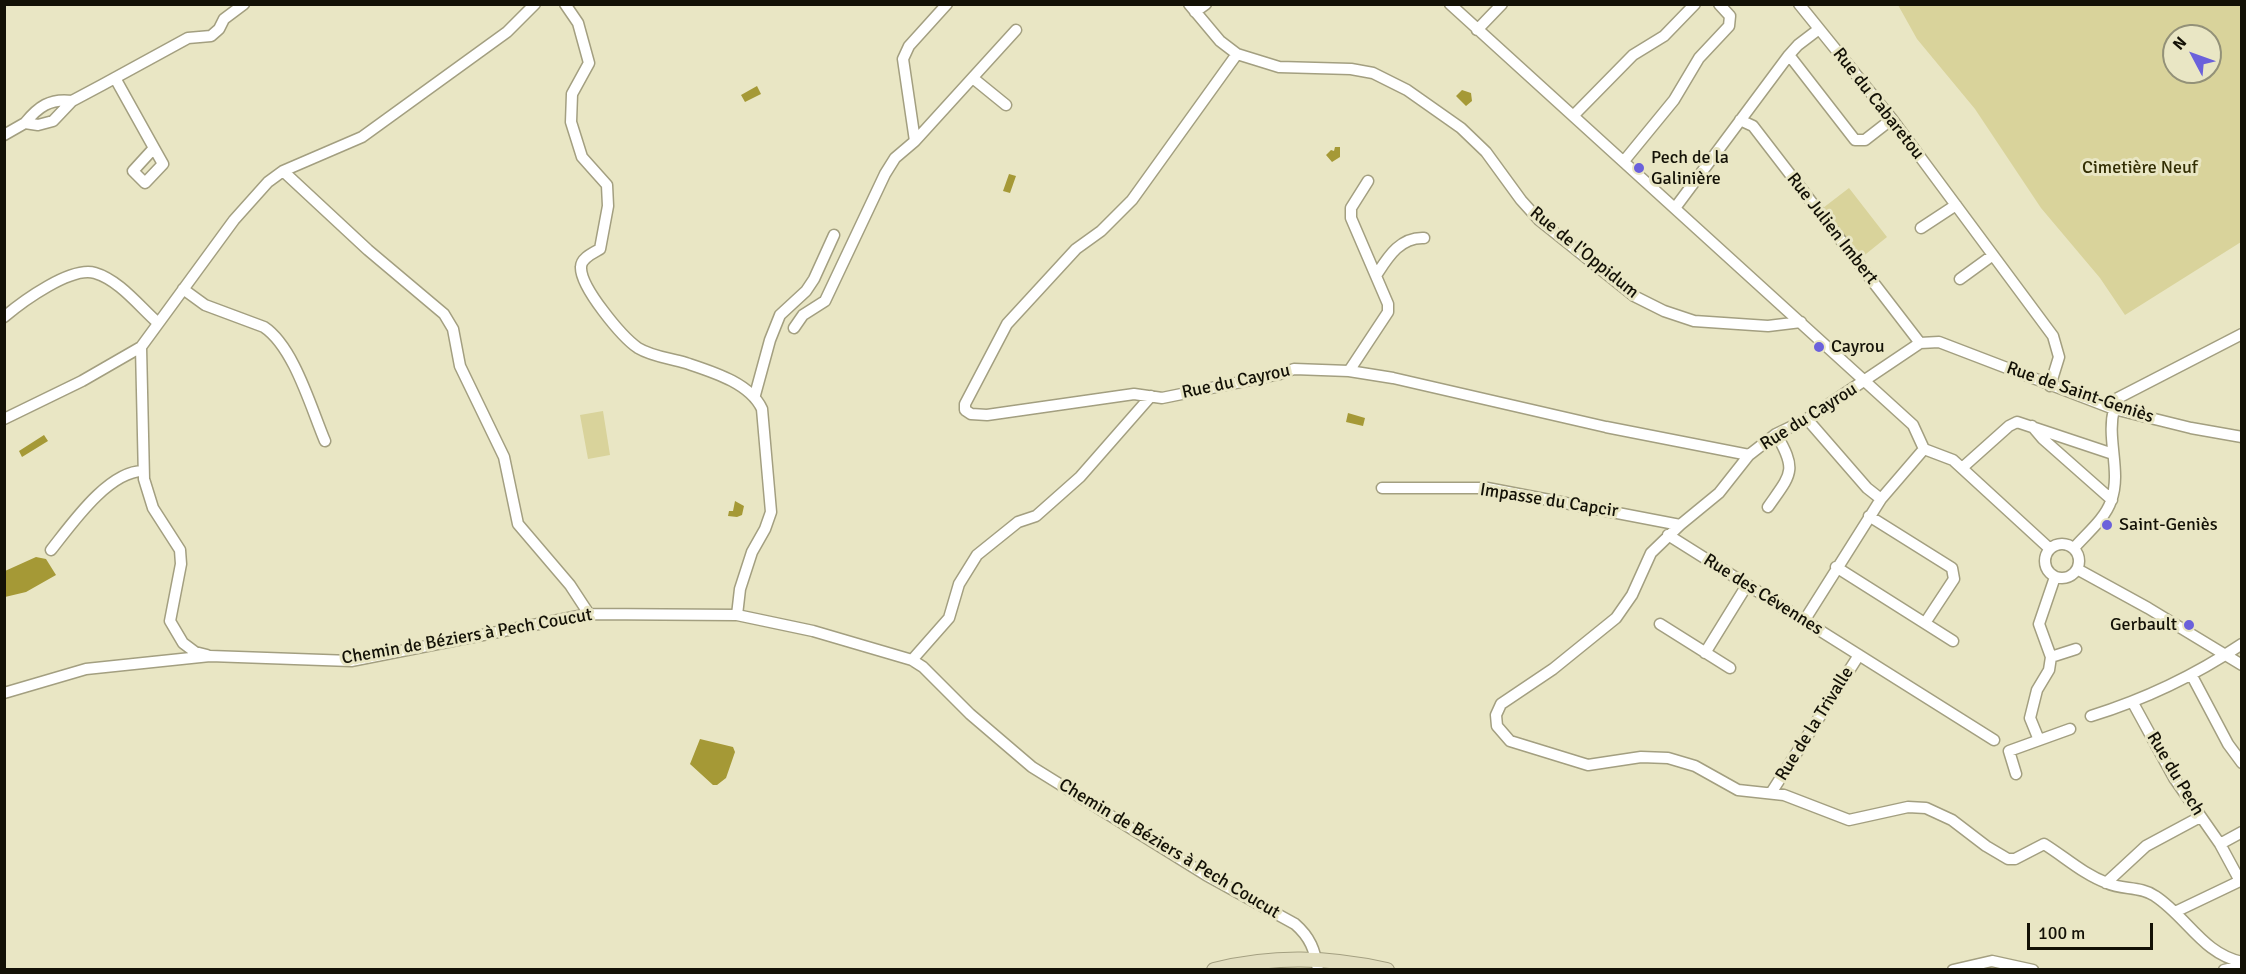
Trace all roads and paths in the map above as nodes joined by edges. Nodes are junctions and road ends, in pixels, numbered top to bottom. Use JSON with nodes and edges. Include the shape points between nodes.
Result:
{"nodes":[{"id":1,"x":244,"y":4,"type":"edge"},
{"id":2,"x":535,"y":4,"type":"edge"},
{"id":3,"x":564,"y":4,"type":"edge"},
{"id":4,"x":947,"y":4,"type":"edge"},
{"id":5,"x":1206,"y":4,"type":"edge"},
{"id":6,"x":1450,"y":4,"type":"edge"},
{"id":7,"x":1502,"y":4,"type":"edge"},
{"id":8,"x":1695,"y":4,"type":"edge"},
{"id":9,"x":1719,"y":4,"type":"edge"},
{"id":10,"x":1799,"y":4,"type":"edge"},
{"id":11,"x":1192,"y":8,"type":"edge"},
{"id":12,"x":1819,"y":29,"type":"junction"},
{"id":13,"x":1016,"y":30,"type":"dead end"},
{"id":14,"x":1477,"y":30,"type":"junction"},
{"id":15,"x":1237,"y":54,"type":"junction"},
{"id":16,"x":1789,"y":55,"type":"junction"},
{"id":17,"x":115,"y":78,"type":"junction"},
{"id":18,"x":974,"y":79,"type":"junction"},
{"id":19,"x":72,"y":101,"type":"junction"},
{"id":20,"x":1006,"y":105,"type":"dead end"},
{"id":21,"x":1574,"y":115,"type":"junction"},
{"id":22,"x":1892,"y":119,"type":"junction"},
{"id":23,"x":1740,"y":120,"type":"junction"},
{"id":24,"x":25,"y":123,"type":"junction"},
{"id":25,"x":4,"y":135,"type":"edge"},
{"id":26,"x":915,"y":141,"type":"junction"},
{"id":27,"x":154,"y":148,"type":"dead end"},
{"id":28,"x":1624,"y":161,"type":"junction"},
{"id":29,"x":283,"y":171,"type":"junction"},
{"id":30,"x":1368,"y":181,"type":"dead end"},
{"id":31,"x":1956,"y":205,"type":"junction"},
{"id":32,"x":1675,"y":208,"type":"junction"},
{"id":33,"x":1922,"y":228,"type":"dead end"},
{"id":34,"x":834,"y":235,"type":"dead end"},
{"id":35,"x":1424,"y":238,"type":"dead end"},
{"id":36,"x":1993,"y":255,"type":"junction"},
{"id":37,"x":1377,"y":274,"type":"junction"},
{"id":38,"x":1960,"y":279,"type":"dead end"},
{"id":39,"x":183,"y":289,"type":"junction"},
{"id":40,"x":1777,"y":301,"type":"junction"},
{"id":41,"x":4,"y":316,"type":"edge"},
{"id":42,"x":157,"y":322,"type":"junction"},
{"id":43,"x":1801,"y":322,"type":"junction"},
{"id":44,"x":1772,"y":326,"type":"junction"},
{"id":45,"x":794,"y":328,"type":"dead end"},
{"id":46,"x":2241,"y":334,"type":"edge"},
{"id":47,"x":1920,"y":343,"type":"junction"},
{"id":48,"x":141,"y":347,"type":"junction"},
{"id":49,"x":1349,"y":371,"type":"junction"},
{"id":50,"x":1866,"y":381,"type":"junction"},
{"id":51,"x":2050,"y":386,"type":"junction"},
{"id":52,"x":2145,"y":386,"type":"junction"},
{"id":53,"x":755,"y":395,"type":"junction"},
{"id":54,"x":1151,"y":396,"type":"junction"},
{"id":55,"x":2112,"y":408,"type":"junction"},
{"id":56,"x":2126,"y":412,"type":"junction"},
{"id":57,"x":4,"y":419,"type":"edge"},
{"id":58,"x":1807,"y":419,"type":"junction"},
{"id":59,"x":2032,"y":425,"type":"junction"},
{"id":60,"x":1776,"y":434,"type":"junction"},
{"id":61,"x":2241,"y":438,"type":"edge"},
{"id":62,"x":326,"y":441,"type":"dead end"},
{"id":63,"x":1924,"y":449,"type":"junction"},
{"id":64,"x":2113,"y":454,"type":"junction"},
{"id":65,"x":1749,"y":455,"type":"junction"},
{"id":66,"x":1962,"y":468,"type":"junction"},
{"id":67,"x":143,"y":471,"type":"junction"},
{"id":68,"x":1382,"y":488,"type":"dead end"},
{"id":69,"x":1881,"y":499,"type":"junction"},
{"id":70,"x":2112,"y":500,"type":"junction"},
{"id":71,"x":1768,"y":507,"type":"dead end"},
{"id":72,"x":1869,"y":516,"type":"junction"},
{"id":73,"x":1680,"y":525,"type":"junction"},
{"id":74,"x":1668,"y":535,"type":"junction"},
{"id":75,"x":2074,"y":548,"type":"junction"},
{"id":76,"x":2050,"y":549,"type":"junction"},
{"id":77,"x":51,"y":550,"type":"dead end"},
{"id":78,"x":1836,"y":567,"type":"junction"},
{"id":79,"x":2077,"y":569,"type":"junction"},
{"id":80,"x":2055,"y":577,"type":"junction"},
{"id":81,"x":1747,"y":585,"type":"junction"},
{"id":82,"x":589,"y":614,"type":"junction"},
{"id":83,"x":737,"y":615,"type":"junction"},
{"id":84,"x":1804,"y":621,"type":"junction"},
{"id":85,"x":1925,"y":623,"type":"junction"},
{"id":86,"x":1660,"y":624,"type":"dead end"},
{"id":87,"x":1953,"y":641,"type":"dead end"},
{"id":88,"x":2241,"y":644,"type":"edge"},
{"id":89,"x":2076,"y":649,"type":"dead end"},
{"id":90,"x":1705,"y":653,"type":"junction"},
{"id":91,"x":1859,"y":655,"type":"junction"},
{"id":92,"x":2226,"y":655,"type":"junction"},
{"id":93,"x":210,"y":656,"type":"junction"},
{"id":94,"x":2051,"y":657,"type":"junction"},
{"id":95,"x":912,"y":660,"type":"junction"},
{"id":96,"x":2241,"y":665,"type":"edge"},
{"id":97,"x":1730,"y":668,"type":"dead end"},
{"id":98,"x":2192,"y":676,"type":"junction"},
{"id":99,"x":4,"y":693,"type":"edge"},
{"id":100,"x":2133,"y":703,"type":"junction"},
{"id":101,"x":2091,"y":716,"type":"dead end"},
{"id":102,"x":2070,"y":729,"type":"dead end"},
{"id":103,"x":1994,"y":740,"type":"dead end"},
{"id":104,"x":2039,"y":740,"type":"junction"},
{"id":105,"x":2241,"y":763,"type":"edge"},
{"id":106,"x":2016,"y":774,"type":"dead end"},
{"id":107,"x":1771,"y":793,"type":"junction"},
{"id":108,"x":2200,"y":817,"type":"junction"},
{"id":109,"x":2241,"y":832,"type":"edge"},
{"id":110,"x":2220,"y":844,"type":"junction"},
{"id":111,"x":2241,"y":880,"type":"edge"},
{"id":112,"x":2106,"y":883,"type":"junction"},
{"id":113,"x":2175,"y":912,"type":"junction"},
{"id":114,"x":1317,"y":964,"type":"edge"},
{"id":115,"x":2241,"y":964,"type":"edge"},
{"id":116,"x":1214,"y":969,"type":"edge"},
{"id":117,"x":1387,"y":969,"type":"edge"},
{"id":118,"x":1953,"y":969,"type":"edge"},
{"id":119,"x":2033,"y":969,"type":"edge"},
{"id":120,"x":2224,"y":969,"type":"edge"}],
"edges":[{"from":1,"to":17,"type":"street","via":[[224,19],[211,36],[188,38]]},
{"from":2,"to":29,"type":"street","via":[[507,32],[362,137]]},
{"from":3,"to":53,"type":"street","via":[[578,24],[590,63],[572,94],[571,122],[582,157],[607,185],[608,206],[600,249],[583,260],[580,268],[587,284],[606,315],[636,347],[651,355],[686,363]]},
{"from":4,"to":26,"type":"street","via":[[909,46],[903,59]]},
{"from":5,"to":11,"type":"street"},
{"from":6,"to":14,"type":"street"},
{"from":7,"to":14,"type":"street"},
{"from":8,"to":21,"type":"street","via":[[1664,36],[1633,55]]},
{"from":9,"to":28,"type":"street","via":[[1730,16],[1729,26],[1699,58],[1674,100]]},
{"from":10,"to":12,"type":"street","name":"Rue du Cabaretou"},
{"from":11,"to":15,"type":"street","via":[[1220,41]]},
{"from":12,"to":16,"type":"street"},
{"from":12,"to":22,"type":"street","name":"Rue du Cabaretou"},
{"from":13,"to":18,"type":"street"},
{"from":14,"to":21,"type":"street"},
{"from":15,"to":44,"type":"street","name":"Rue de l'Oppidum","via":[[1279,67],[1351,69],[1373,74],[1407,90],[1461,128],[1486,152],[1539,220],[1634,296],[1694,321]]},
{"from":15,"to":54,"type":"street","name":"Rue du Cayrou","via":[[1132,200],[1076,249],[1007,324],[965,410],[987,415],[1134,394]]},
{"from":16,"to":22,"type":"street","via":[[1855,140],[1865,141]]},
{"from":16,"to":23,"type":"street"},
{"from":17,"to":19,"type":"street"},
{"from":17,"to":27,"type":"street"},
{"from":18,"to":20,"type":"street"},
{"from":18,"to":26,"type":"street"},
{"from":19,"to":24,"type":"street","via":[[52,101]]},
{"from":19,"to":24,"type":"street","via":[[53,121]]},
{"from":21,"to":28,"type":"street"},
{"from":22,"to":31,"type":"street","name":"Rue du Cabaretou"},
{"from":23,"to":32,"type":"street"},
{"from":23,"to":47,"type":"street","name":"Rue Julien Imbert","via":[[1753,126]]},
{"from":24,"to":25,"type":"street"},
{"from":26,"to":45,"type":"street","via":[[895,158],[885,174],[825,301],[803,315]]},
{"from":28,"to":32,"type":"street"},
{"from":29,"to":39,"type":"street","via":[[234,220]]},
{"from":29,"to":82,"type":"street","via":[[444,314],[453,329],[460,366],[504,457],[518,524],[570,585]]},
{"from":30,"to":37,"type":"street","via":[[1351,208],[1350,218]]},
{"from":31,"to":33,"type":"street"},
{"from":31,"to":36,"type":"street","name":"Rue du Cabaretou"},
{"from":32,"to":40,"type":"street"},
{"from":34,"to":53,"type":"street","via":[[806,291],[780,315]]},
{"from":35,"to":37,"type":"street","via":[[1394,249]]},
{"from":36,"to":38,"type":"street"},
{"from":36,"to":51,"type":"street","name":"Rue du Cabaretou","via":[[2056,342],[2058,366]]},
{"from":37,"to":49,"type":"street","via":[[1388,312]]},
{"from":39,"to":42,"type":"street"},
{"from":39,"to":62,"type":"street","via":[[205,305],[272,333],[294,367]]},
{"from":40,"to":43,"type":"street"},
{"from":40,"to":44,"type":"street","via":[[1780,312]]},
{"from":41,"to":42,"type":"street","via":[[27,299],[80,272],[95,273],[116,284]]},
{"from":42,"to":48,"type":"street"},
{"from":43,"to":44,"type":"street","name":"Rue de l'Oppidum"},
{"from":43,"to":50,"type":"street"},
{"from":46,"to":52,"type":"street"},
{"from":47,"to":50,"type":"street","name":"Rue du Cayrou"},
{"from":47,"to":51,"type":"street","name":"Rue de Saint-Geniès","via":[[1939,342]]},
{"from":48,"to":57,"type":"street"},
{"from":48,"to":67,"type":"street"},
{"from":49,"to":54,"type":"street","name":"Rue du Cayrou","via":[[1294,369],[1221,387],[1162,398]]},
{"from":49,"to":65,"type":"street","name":"Rue du Cayrou"},
{"from":50,"to":58,"type":"street","name":"Rue du Cayrou"},
{"from":50,"to":63,"type":"street","via":[[1913,425]]},
{"from":51,"to":55,"type":"street","name":"Rue de Saint-Geniès"},
{"from":52,"to":55,"type":"street","via":[[2116,399]]},
{"from":52,"to":56,"type":"street"},
{"from":53,"to":83,"type":"street","via":[[762,409],[771,512],[752,552],[740,589]]},
{"from":54,"to":95,"type":"street","via":[[1080,477],[1036,516],[1018,522],[977,555],[959,584],[949,618]]},
{"from":55,"to":56,"type":"street","name":"Rue de Saint-Geniès"},
{"from":55,"to":64,"type":"street"},
{"from":56,"to":61,"type":"street","name":"Rue de Saint-Geniès"},
{"from":58,"to":60,"type":"street","name":"Rue du Cayrou"},
{"from":58,"to":69,"type":"street"},
{"from":59,"to":64,"type":"street"},
{"from":59,"to":66,"type":"street","via":[[2017,422],[2009,426]]},
{"from":59,"to":70,"type":"street"},
{"from":60,"to":65,"type":"street","name":"Rue du Cayrou"},
{"from":60,"to":71,"type":"street","via":[[1791,464],[1789,477]]},
{"from":63,"to":66,"type":"street","via":[[1948,457]]},
{"from":63,"to":69,"type":"street"},
{"from":64,"to":70,"type":"street"},
{"from":65,"to":73,"type":"street","via":[[1719,493]]},
{"from":66,"to":76,"type":"street"},
{"from":67,"to":77,"type":"street","via":[[129,472],[116,479]]},
{"from":67,"to":93,"type":"street","via":[[153,508],[180,550],[170,621],[183,643]]},
{"from":68,"to":73,"type":"street","name":"Impasse du Capcir","via":[[1487,488]]},
{"from":69,"to":72,"type":"street"},
{"from":70,"to":75,"type":"street"},
{"from":72,"to":78,"type":"street"},
{"from":72,"to":85,"type":"street","via":[[1952,568],[1954,579]]},
{"from":73,"to":74,"type":"street"},
{"from":74,"to":81,"type":"street","name":"Rue des Cévennes"},
{"from":74,"to":107,"type":"street","via":[[1651,553],[1632,595],[1616,618],[1553,669],[1501,704],[1497,726],[1510,741],[1570,761],[1588,765],[1641,757],[1668,758],[1695,766],[1738,790]]},
{"from":75,"to":76,"type":"street","via":[[2064,544]]},
{"from":75,"to":79,"type":"street","via":[[2079,558]]},
{"from":76,"to":80,"type":"street","via":[[2045,564]]},
{"from":78,"to":84,"type":"street"},
{"from":78,"to":85,"type":"street"},
{"from":79,"to":80,"type":"street","via":[[2065,578]]},
{"from":79,"to":92,"type":"street"},
{"from":80,"to":94,"type":"street","via":[[2039,624]]},
{"from":81,"to":84,"type":"street","name":"Rue des Cévennes"},
{"from":81,"to":90,"type":"street"},
{"from":82,"to":83,"type":"street","name":"Chemin de Béziers à Pech Coucut"},
{"from":82,"to":93,"type":"street","name":"Chemin de Béziers à Pech Coucut","via":[[351,661]]},
{"from":83,"to":95,"type":"street","name":"Chemin de Béziers à Pech Coucut"},
{"from":84,"to":91,"type":"street","name":"Rue des Cévennes"},
{"from":85,"to":87,"type":"street"},
{"from":86,"to":90,"type":"street"},
{"from":88,"to":92,"type":"street"},
{"from":89,"to":94,"type":"street"},
{"from":90,"to":97,"type":"street"},
{"from":91,"to":103,"type":"street","name":"Rue des Cévennes"},
{"from":91,"to":107,"type":"street","name":"Rue de la Trivalle"},
{"from":92,"to":96,"type":"street"},
{"from":92,"to":98,"type":"street"},
{"from":93,"to":99,"type":"street","name":"Chemin de Béziers à Pech Coucut","via":[[86,669]]},
{"from":94,"to":104,"type":"street","via":[[2030,717]]},
{"from":95,"to":114,"type":"street","name":"Chemin de Béziers à Pech Coucut","via":[[1032,767],[1206,875],[1295,924],[1306,933]]},
{"from":98,"to":100,"type":"street"},
{"from":98,"to":105,"type":"street"},
{"from":100,"to":101,"type":"street"},
{"from":100,"to":108,"type":"street","name":"Rue du Pech"},
{"from":102,"to":104,"type":"street"},
{"from":104,"to":106,"type":"street","via":[[2009,751]]},
{"from":107,"to":112,"type":"street","via":[[1849,820],[1908,807],[1926,808],[1952,820],[2008,859],[2044,844]]},
{"from":108,"to":110,"type":"street","name":"Rue du Pech"},
{"from":108,"to":112,"type":"street","via":[[2146,846]]},
{"from":109,"to":110,"type":"street"},
{"from":110,"to":111,"type":"street","name":"Rue du Pech"},
{"from":111,"to":113,"type":"street"},
{"from":112,"to":113,"type":"street","via":[[2145,891]]},
{"from":113,"to":115,"type":"street","via":[[2210,949]]},
{"from":114,"to":116,"type":"main road","via":[[1274,958]]},
{"from":114,"to":117,"type":"main road"},
{"from":115,"to":120,"type":"street"},
{"from":118,"to":119,"type":"street","via":[[1992,961]]}]}
